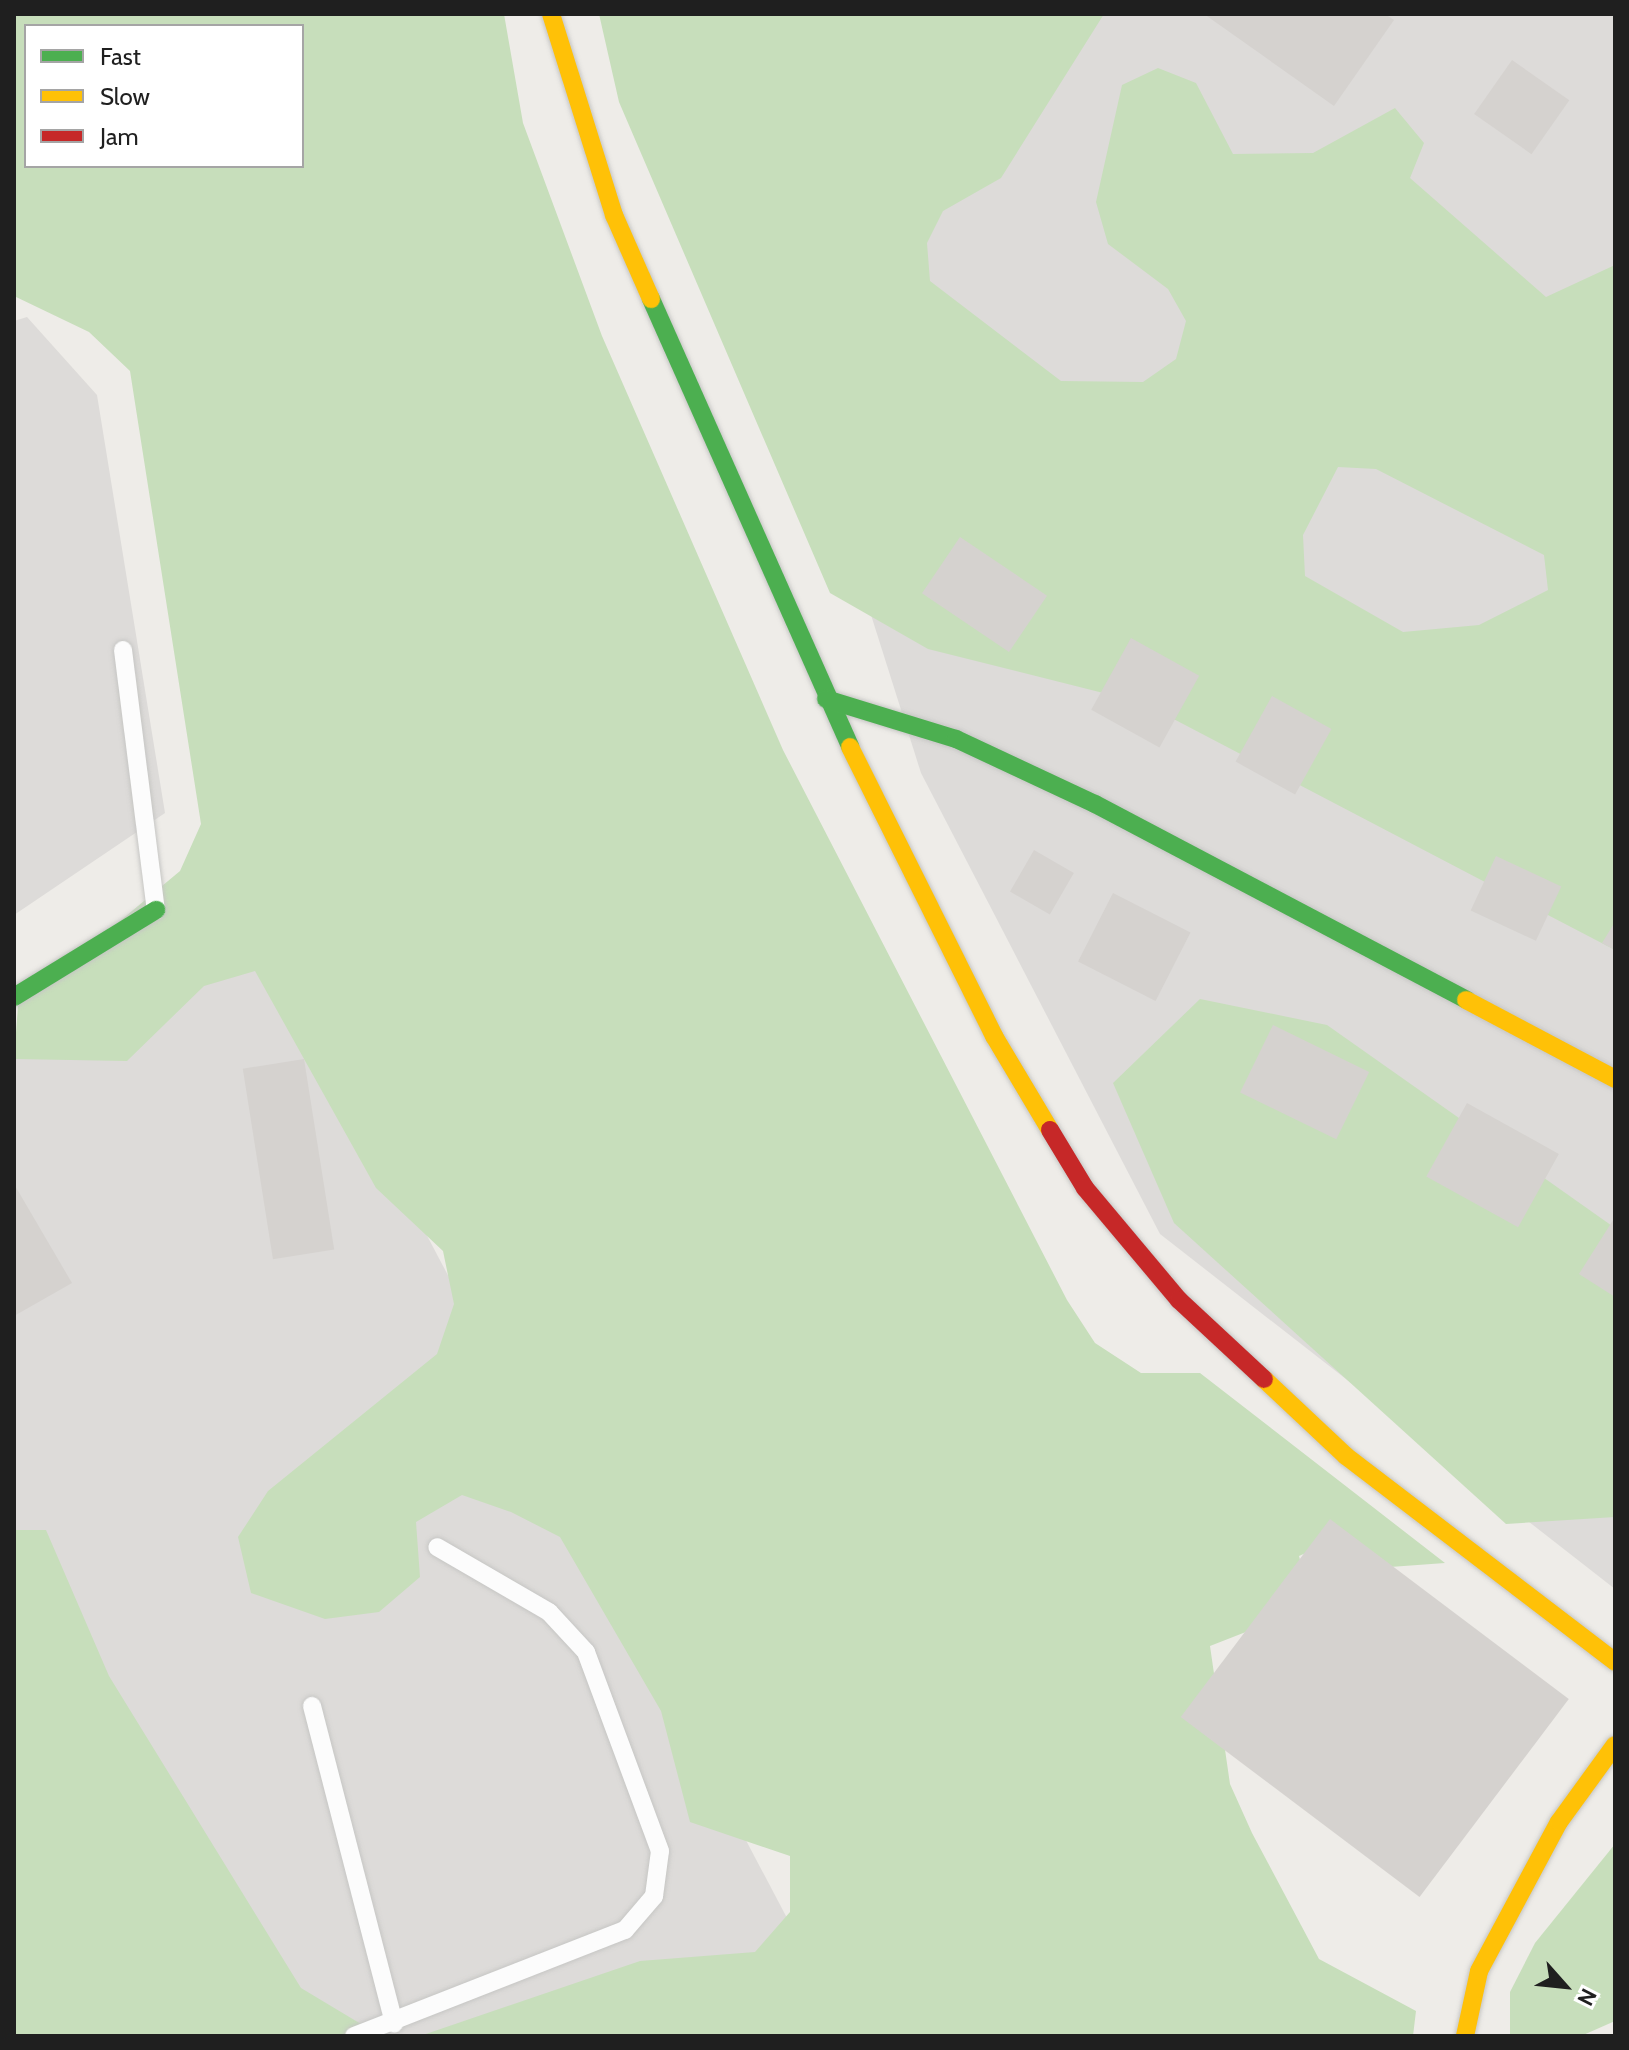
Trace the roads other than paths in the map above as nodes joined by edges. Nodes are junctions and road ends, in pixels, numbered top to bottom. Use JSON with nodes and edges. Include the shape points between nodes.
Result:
{"nodes":[{"id":1,"x":551,"y":14,"type":"edge"},
{"id":2,"x":123,"y":650,"type":"dead end"},
{"id":3,"x":826,"y":699,"type":"junction"},
{"id":4,"x":156,"y":910,"type":"joint"},
{"id":5,"x":14,"y":997,"type":"edge"},
{"id":6,"x":1615,"y":1079,"type":"edge"},
{"id":7,"x":437,"y":1547,"type":"dead end"},
{"id":8,"x":1615,"y":1662,"type":"edge"},
{"id":9,"x":312,"y":1706,"type":"dead end"},
{"id":10,"x":1615,"y":1745,"type":"edge"},
{"id":11,"x":394,"y":2024,"type":"junction"},
{"id":12,"x":354,"y":2036,"type":"edge"},
{"id":13,"x":1465,"y":2036,"type":"edge"}],
"edges":[{"from":1,"to":3,"type":"street","via":[[614,215]]},
{"from":2,"to":4,"type":"lane"},
{"from":3,"to":6,"type":"street","via":[[956,739],[1095,804]]},
{"from":3,"to":8,"type":"street","via":[[994,1036],[1085,1188],[1179,1300],[1346,1456]]},
{"from":4,"to":5,"type":"street"},
{"from":7,"to":11,"type":"lane","via":[[549,1612],[586,1652],[660,1851],[654,1896],[625,1930]]},
{"from":9,"to":11,"type":"lane"},
{"from":10,"to":13,"type":"street","via":[[1559,1822],[1479,1971]]},
{"from":11,"to":12,"type":"lane"}]}
